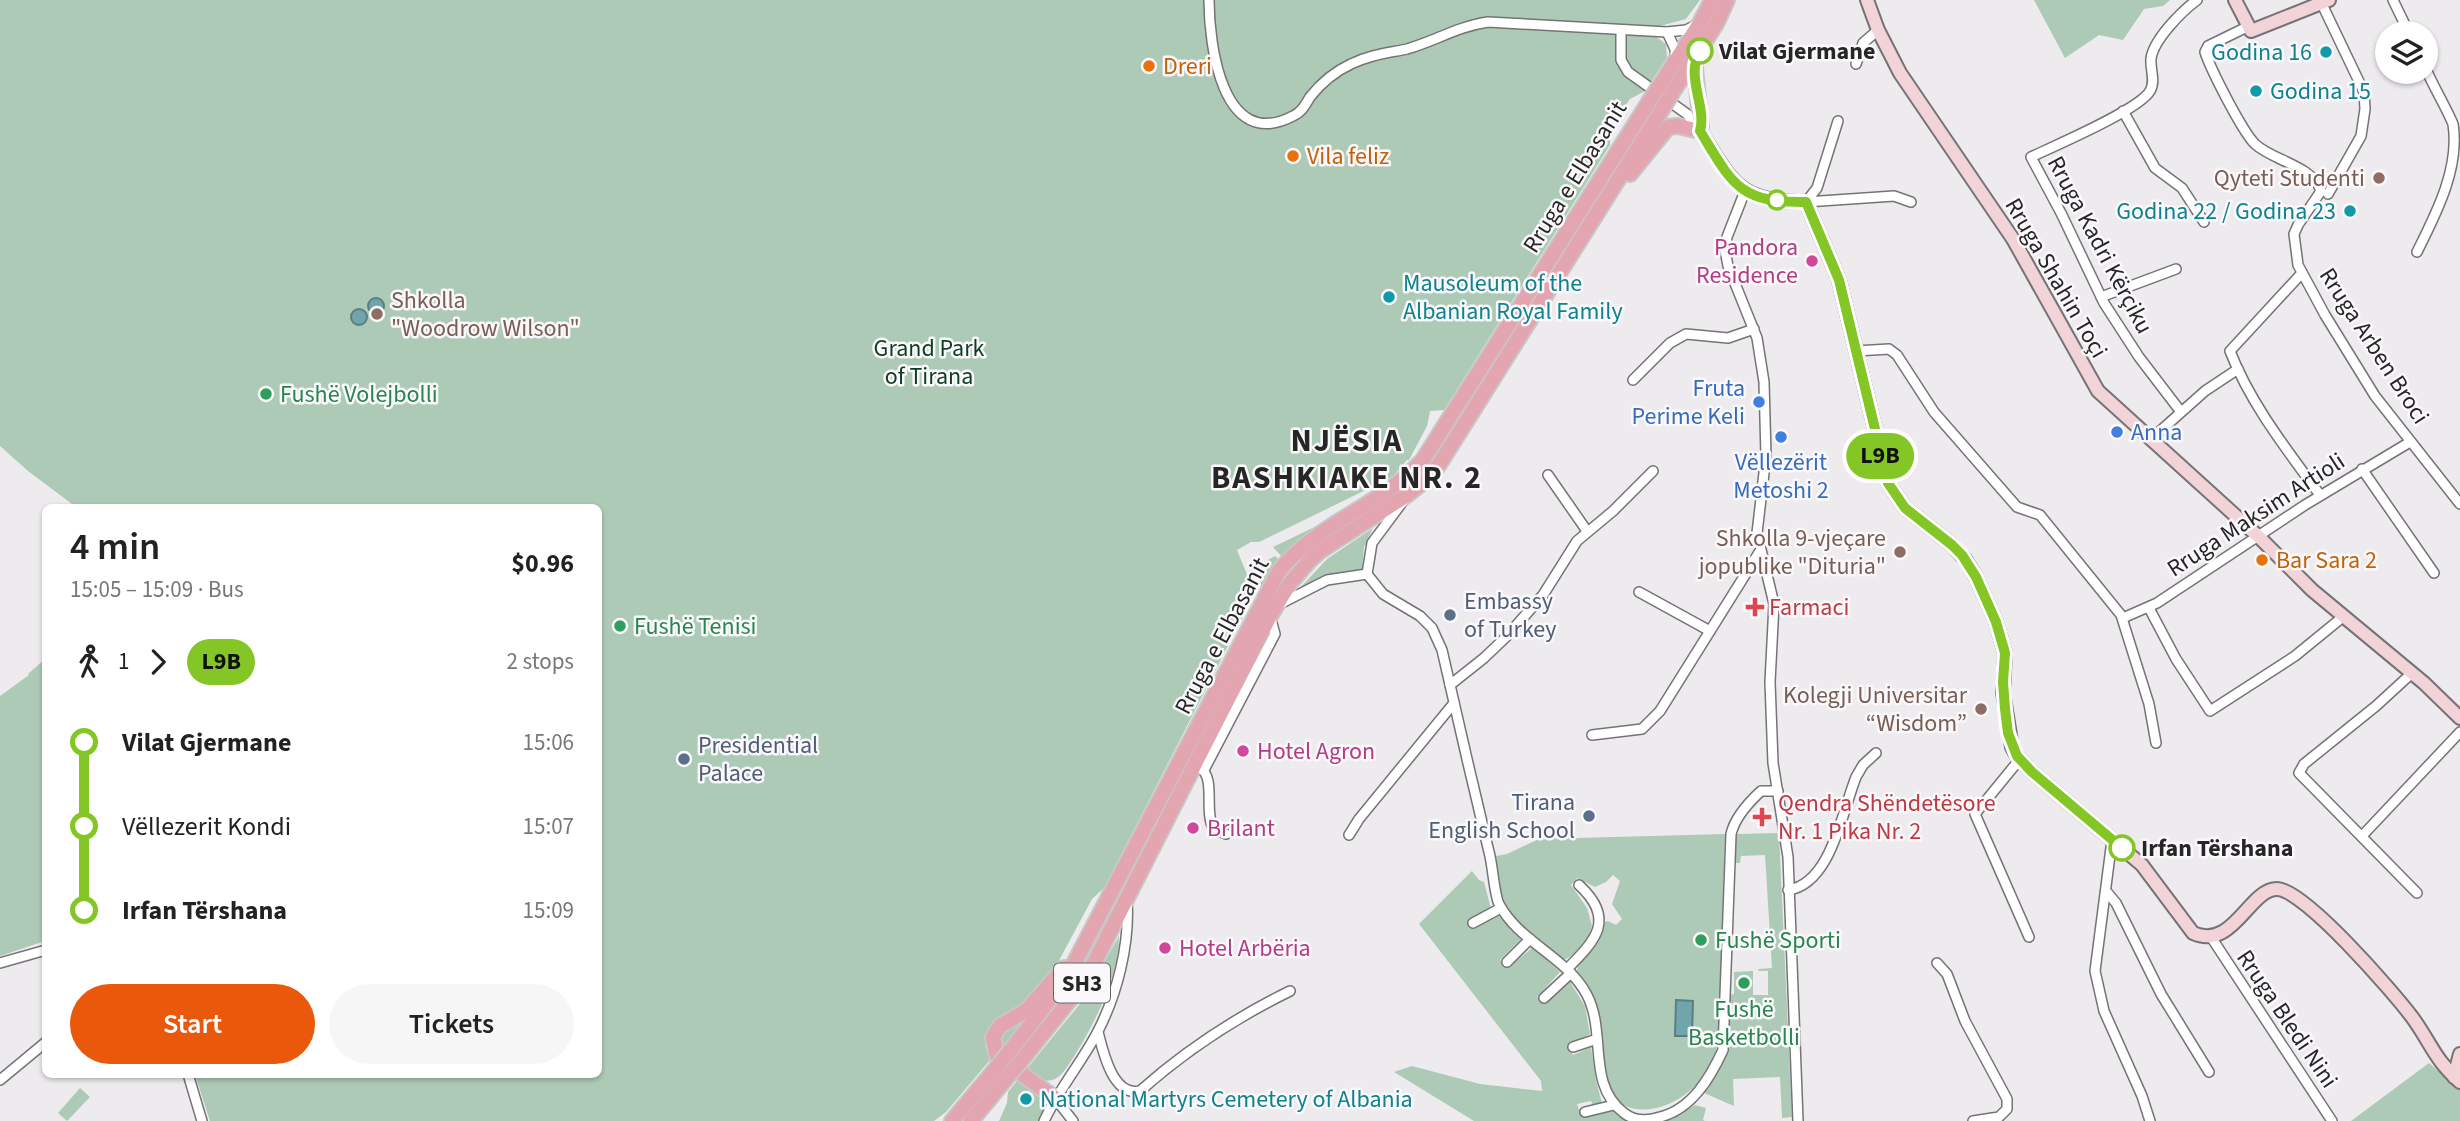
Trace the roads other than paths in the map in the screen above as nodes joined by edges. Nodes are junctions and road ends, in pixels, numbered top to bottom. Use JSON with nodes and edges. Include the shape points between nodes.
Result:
{"nodes":[{"id":1,"x":1209,"y":0,"type":"edge"},
{"id":2,"x":1712,"y":0,"type":"edge"},
{"id":3,"x":1727,"y":0,"type":"edge"},
{"id":4,"x":1867,"y":0,"type":"edge"},
{"id":5,"x":2197,"y":0,"type":"edge"},
{"id":6,"x":2235,"y":0,"type":"edge"},
{"id":7,"x":2241,"y":0,"type":"edge"},
{"id":8,"x":2393,"y":0,"type":"edge"},
{"id":9,"x":2321,"y":1,"type":"edge"},
{"id":10,"x":2403,"y":21,"type":"edge"},
{"id":11,"x":1700,"y":23,"type":"junction"},
{"id":12,"x":2253,"y":27,"type":"junction"},
{"id":13,"x":1621,"y":30,"type":"junction"},
{"id":14,"x":1878,"y":30,"type":"junction"},
{"id":15,"x":1667,"y":32,"type":"junction"},
{"id":16,"x":1695,"y":59,"type":"junction"},
{"id":17,"x":1676,"y":60,"type":"junction"},
{"id":18,"x":1856,"y":64,"type":"dead end"},
{"id":19,"x":2433,"y":84,"type":"edge"},
{"id":20,"x":1666,"y":89,"type":"junction"},
{"id":21,"x":1655,"y":107,"type":"junction"},
{"id":22,"x":2123,"y":111,"type":"junction"},
{"id":23,"x":1838,"y":121,"type":"dead end"},
{"id":24,"x":1700,"y":131,"type":"junction"},
{"id":25,"x":1613,"y":188,"type":"junction"},
{"id":26,"x":1745,"y":191,"type":"junction"},
{"id":27,"x":2328,"y":194,"type":"dead end"},
{"id":28,"x":1806,"y":202,"type":"junction"},
{"id":29,"x":1910,"y":202,"type":"dead end"},
{"id":30,"x":2204,"y":222,"type":"dead end"},
{"id":31,"x":2417,"y":252,"type":"dead end"},
{"id":32,"x":2176,"y":269,"type":"dead end"},
{"id":33,"x":2302,"y":273,"type":"junction"},
{"id":34,"x":2101,"y":297,"type":"junction"},
{"id":35,"x":1754,"y":328,"type":"junction"},
{"id":36,"x":1856,"y":351,"type":"junction"},
{"id":37,"x":2238,"y":369,"type":"junction"},
{"id":38,"x":1633,"y":380,"type":"dead end"},
{"id":39,"x":2181,"y":412,"type":"junction"},
{"id":40,"x":2150,"y":440,"type":"junction"},
{"id":41,"x":2410,"y":442,"type":"junction"},
{"id":42,"x":2362,"y":469,"type":"junction"},
{"id":43,"x":1653,"y":471,"type":"dead end"},
{"id":44,"x":1548,"y":475,"type":"dead end"},
{"id":45,"x":1407,"y":495,"type":"junction"},
{"id":46,"x":2320,"y":495,"type":"junction"},
{"id":47,"x":2460,"y":504,"type":"edge"},
{"id":48,"x":1587,"y":531,"type":"junction"},
{"id":49,"x":2259,"y":537,"type":"junction"},
{"id":50,"x":1760,"y":551,"type":"junction"},
{"id":51,"x":2434,"y":573,"type":"dead end"},
{"id":52,"x":1367,"y":574,"type":"junction"},
{"id":53,"x":1639,"y":592,"type":"dead end"},
{"id":54,"x":2149,"y":608,"type":"junction"},
{"id":55,"x":1272,"y":612,"type":"junction"},
{"id":56,"x":2344,"y":616,"type":"junction"},
{"id":57,"x":2123,"y":618,"type":"junction"},
{"id":58,"x":1710,"y":631,"type":"junction"},
{"id":59,"x":2412,"y":673,"type":"junction"},
{"id":60,"x":1450,"y":685,"type":"junction"},
{"id":61,"x":1454,"y":703,"type":"junction"},
{"id":62,"x":2460,"y":718,"type":"edge"},
{"id":63,"x":2460,"y":732,"type":"edge"},
{"id":64,"x":1592,"y":735,"type":"dead end"},
{"id":65,"x":2156,"y":743,"type":"dead end"},
{"id":66,"x":1876,"y":753,"type":"dead end"},
{"id":67,"x":2020,"y":759,"type":"junction"},
{"id":68,"x":1200,"y":768,"type":"junction"},
{"id":69,"x":1778,"y":791,"type":"junction"},
{"id":70,"x":1226,"y":834,"type":"dead end"},
{"id":71,"x":1349,"y":835,"type":"dead end"},
{"id":72,"x":2362,"y":836,"type":"junction"},
{"id":73,"x":2112,"y":840,"type":"junction"},
{"id":74,"x":1579,"y":885,"type":"dead end"},
{"id":75,"x":1788,"y":890,"type":"junction"},
{"id":76,"x":2106,"y":891,"type":"junction"},
{"id":77,"x":2417,"y":893,"type":"dead end"},
{"id":78,"x":1127,"y":894,"type":"junction"},
{"id":79,"x":1501,"y":908,"type":"junction"},
{"id":80,"x":1473,"y":923,"type":"dead end"},
{"id":81,"x":2029,"y":937,"type":"dead end"},
{"id":82,"x":2211,"y":937,"type":"junction"},
{"id":83,"x":1530,"y":939,"type":"junction"},
{"id":84,"x":1084,"y":946,"type":"junction"},
{"id":85,"x":42,"y":951,"type":"edge"},
{"id":86,"x":1507,"y":962,"type":"dead end"},
{"id":87,"x":0,"y":963,"type":"edge"},
{"id":88,"x":1937,"y":963,"type":"dead end"},
{"id":89,"x":1569,"y":971,"type":"junction"},
{"id":90,"x":1290,"y":991,"type":"dead end"},
{"id":91,"x":1544,"y":998,"type":"dead end"},
{"id":92,"x":1098,"y":1032,"type":"junction"},
{"id":93,"x":1597,"y":1039,"type":"junction"},
{"id":94,"x":42,"y":1045,"type":"edge"},
{"id":95,"x":1573,"y":1047,"type":"dead end"},
{"id":96,"x":2460,"y":1054,"type":"edge"},
{"id":97,"x":1016,"y":1056,"type":"junction"},
{"id":98,"x":2209,"y":1072,"type":"dead end"},
{"id":99,"x":998,"y":1077,"type":"junction"},
{"id":100,"x":189,"y":1078,"type":"edge"},
{"id":101,"x":2457,"y":1079,"type":"edge"},
{"id":102,"x":0,"y":1080,"type":"edge"},
{"id":103,"x":1055,"y":1098,"type":"junction"},
{"id":104,"x":1614,"y":1105,"type":"junction"},
{"id":105,"x":1585,"y":1112,"type":"dead end"},
{"id":106,"x":1643,"y":1120,"type":"edge"},
{"id":107,"x":202,"y":1121,"type":"edge"},
{"id":108,"x":952,"y":1121,"type":"edge"},
{"id":109,"x":971,"y":1121,"type":"edge"},
{"id":110,"x":1044,"y":1121,"type":"edge"},
{"id":111,"x":1073,"y":1121,"type":"edge"},
{"id":112,"x":1798,"y":1121,"type":"edge"},
{"id":113,"x":1973,"y":1121,"type":"edge"},
{"id":114,"x":2150,"y":1121,"type":"edge"},
{"id":115,"x":2332,"y":1121,"type":"edge"}],
"edges":[{"from":1,"to":13,"type":"street","via":[[1217,74],[1236,108],[1257,121],[1295,115],[1334,74],[1351,64],[1470,25],[1488,22]]},
{"from":2,"to":11,"type":"main road","name":"Rruga e Elbasanit","number":"SH3"},
{"from":3,"to":16,"type":"main road","name":"Rruga e Elbasanit","number":"SH3"},
{"from":4,"to":14,"type":"street","name":"Rruga Shahin Toçi"},
{"from":5,"to":22,"type":"street","name":"Rruga Kadri Kërçiku","via":[[2156,44],[2150,92]]},
{"from":6,"to":12,"type":"street"},
{"from":7,"to":12,"type":"street"},
{"from":8,"to":10,"type":"street"},
{"from":9,"to":12,"type":"street"},
{"from":9,"to":27,"type":"street","via":[[2364,92],[2365,109],[2361,136]]},
{"from":11,"to":15,"type":"street"},
{"from":11,"to":17,"type":"main road","name":"Rruga e Elbasanit","number":"SH3"},
{"from":12,"to":33,"type":"street","name":"Rruga Arben Broci","via":[[2208,46],[2205,52],[2252,140],[2320,187],[2294,234]]},
{"from":13,"to":15,"type":"street"},
{"from":13,"to":24,"type":"street","via":[[1621,60],[1628,72],[1687,114]]},
{"from":14,"to":18,"type":"street","via":[[1863,43]]},
{"from":14,"to":40,"type":"street","name":"Rruga Shahin Toçi","via":[[1900,73],[2012,239],[2098,391]]},
{"from":15,"to":17,"type":"street"},
{"from":16,"to":20,"type":"main road","name":"Rruga e Elbasanit","number":"SH3"},
{"from":16,"to":24,"type":"main road"},
{"from":17,"to":20,"type":"main road","name":"Rruga e Elbasanit","number":"SH3"},
{"from":19,"to":31,"type":"street","via":[[2455,129],[2456,168],[2452,186]]},
{"from":20,"to":21,"type":"main road","name":"Rruga e Elbasanit","number":"SH3","bridge":true},
{"from":21,"to":25,"type":"main road","name":"Rruga e Elbasanit","number":"SH3"},
{"from":21,"to":84,"type":"main road","name":"Rruga e Elbasanit","number":"SH3","via":[[1423,460],[1396,485],[1314,536],[1279,571]]},
{"from":22,"to":30,"type":"street","via":[[2155,168],[2182,188]]},
{"from":22,"to":34,"type":"street","name":"Rruga Kadri Kërçiku","via":[[2031,157]]},
{"from":23,"to":28,"type":"street","via":[[1817,188]]},
{"from":24,"to":25,"type":"main road","via":[[1668,127],[1633,172]]},
{"from":24,"to":26,"type":"street","via":[[1729,177]]},
{"from":25,"to":45,"type":"main road","name":"Rruga e Elbasanit","number":"SH3","via":[[1452,445],[1427,479]]},
{"from":26,"to":28,"type":"street","via":[[1763,198]]},
{"from":26,"to":35,"type":"street","via":[[1725,250]]},
{"from":28,"to":29,"type":"street","via":[[1894,196]]},
{"from":28,"to":36,"type":"street","via":[[1839,280]]},
{"from":32,"to":34,"type":"street"},
{"from":33,"to":37,"type":"street","via":[[2231,348]]},
{"from":33,"to":41,"type":"street","name":"Rruga Arben Broci","via":[[2368,384]]},
{"from":34,"to":39,"type":"street","name":"Rruga Kadri Kërçiku","via":[[2138,357]]},
{"from":35,"to":38,"type":"street","via":[[1728,338],[1686,334],[1670,343]]},
{"from":35,"to":50,"type":"street","via":[[1763,370],[1766,428],[1757,533]]},
{"from":36,"to":57,"type":"street","via":[[1889,349],[1897,355],[1934,412],[2017,506],[2040,514]]},
{"from":36,"to":67,"type":"street","via":[[1888,483],[1905,508],[1962,555],[1996,622],[2006,657],[2006,721]]},
{"from":37,"to":39,"type":"street"},
{"from":37,"to":46,"type":"street","via":[[2270,425]]},
{"from":39,"to":40,"type":"street"},
{"from":40,"to":49,"type":"street","name":"Rruga Shahin Toçi"},
{"from":41,"to":42,"type":"street","name":"Rruga Maksim Artioli"},
{"from":41,"to":47,"type":"street","name":"Rruga Arben Broci"},
{"from":42,"to":46,"type":"street","name":"Rruga Maksim Artioli"},
{"from":42,"to":51,"type":"street"},
{"from":43,"to":48,"type":"street"},
{"from":44,"to":48,"type":"street"},
{"from":45,"to":52,"type":"street","via":[[1372,543]]},
{"from":45,"to":55,"type":"main road","name":"Rruga e Elbasanit","number":"SH3","via":[[1320,551]]},
{"from":46,"to":49,"type":"street","name":"Rruga Maksim Artioli"},
{"from":48,"to":60,"type":"street","via":[[1543,595],[1484,658]]},
{"from":49,"to":54,"type":"street","name":"Rruga Maksim Artioli"},
{"from":49,"to":56,"type":"street","name":"Rruga Shahin Toçi"},
{"from":50,"to":58,"type":"street"},
{"from":50,"to":69,"type":"street","via":[[1774,604],[1770,682]]},
{"from":52,"to":55,"type":"street","via":[[1327,580]]},
{"from":52,"to":60,"type":"street","via":[[1382,594],[1432,628],[1443,650]]},
{"from":53,"to":58,"type":"street"},
{"from":54,"to":56,"type":"street","via":[[2210,711],[2295,656]]},
{"from":54,"to":57,"type":"street","name":"Rruga Maksim Artioli"},
{"from":55,"to":68,"type":"main road","name":"Rruga e Elbasanit","number":"SH3"},
{"from":56,"to":59,"type":"street","name":"Rruga Shahin Toçi"},
{"from":57,"to":65,"type":"street"},
{"from":58,"to":64,"type":"street","via":[[1651,722],[1634,731]]},
{"from":59,"to":62,"type":"street","name":"Rruga Shahin Toçi"},
{"from":59,"to":72,"type":"street","via":[[2300,768],[2300,775]]},
{"from":60,"to":61,"type":"street"},
{"from":61,"to":71,"type":"street"},
{"from":61,"to":79,"type":"street"},
{"from":63,"to":72,"type":"street"},
{"from":66,"to":75,"type":"street","via":[[1856,777],[1823,867],[1801,888]]},
{"from":67,"to":73,"type":"street"},
{"from":67,"to":81,"type":"street","via":[[1975,814]]},
{"from":68,"to":70,"type":"street","via":[[1209,785],[1210,822]]},
{"from":68,"to":78,"type":"main road","name":"Rruga e Elbasanit","number":"SH3"},
{"from":69,"to":75,"type":"street"},
{"from":69,"to":106,"type":"street","via":[[1761,791],[1754,797],[1731,834],[1723,1050],[1709,1079],[1684,1104],[1659,1118]]},
{"from":72,"to":77,"type":"street"},
{"from":73,"to":76,"type":"street"},
{"from":73,"to":82,"type":"street","via":[[2156,881],[2193,933]]},
{"from":74,"to":89,"type":"street","via":[[1597,904],[1599,922],[1591,942]]},
{"from":75,"to":112,"type":"street"},
{"from":76,"to":98,"type":"street"},
{"from":76,"to":114,"type":"street","via":[[2095,962],[2098,988]]},
{"from":78,"to":92,"type":"street","via":[[1126,948]]},
{"from":78,"to":97,"type":"main road","name":"Rruga e Elbasanit","number":"SH3","via":[[1076,992]]},
{"from":79,"to":80,"type":"street"},
{"from":79,"to":83,"type":"street"},
{"from":82,"to":101,"type":"street","via":[[2228,928],[2269,890],[2294,895],[2336,931],[2410,1014],[2436,1057]]},
{"from":82,"to":115,"type":"street","name":"Rruga Bledi Nini"},
{"from":83,"to":86,"type":"street"},
{"from":83,"to":89,"type":"street"},
{"from":84,"to":97,"type":"main road","name":"Rruga e Elbasanit","number":"SH3"},
{"from":84,"to":103,"type":"main road","via":[[1027,1010],[1000,1026],[993,1037],[997,1056]]},
{"from":85,"to":87,"type":"street"},
{"from":88,"to":113,"type":"street","via":[[1947,974],[1965,1021],[2007,1099],[2007,1108],[1999,1117]]},
{"from":89,"to":91,"type":"street"},
{"from":89,"to":93,"type":"street","via":[[1588,998]]},
{"from":90,"to":92,"type":"street","via":[[1233,1020],[1140,1091],[1131,1093],[1117,1081]]},
{"from":92,"to":103,"type":"street"},
{"from":93,"to":95,"type":"street"},
{"from":93,"to":104,"type":"street","via":[[1604,1090]]},
{"from":94,"to":102,"type":"street"},
{"from":96,"to":101,"type":"street"},
{"from":97,"to":99,"type":"main road","name":"Rruga e Elbasanit","number":"SH3","bridge":true},
{"from":99,"to":108,"type":"main road","name":"Rruga e Elbasanit","number":"SH3"},
{"from":99,"to":109,"type":"main road","name":"Rruga e Elbasanit","number":"SH3"},
{"from":100,"to":107,"type":"street"},
{"from":103,"to":110,"type":"street"},
{"from":103,"to":111,"type":"street"},
{"from":104,"to":105,"type":"street"},
{"from":104,"to":106,"type":"street"}]}
